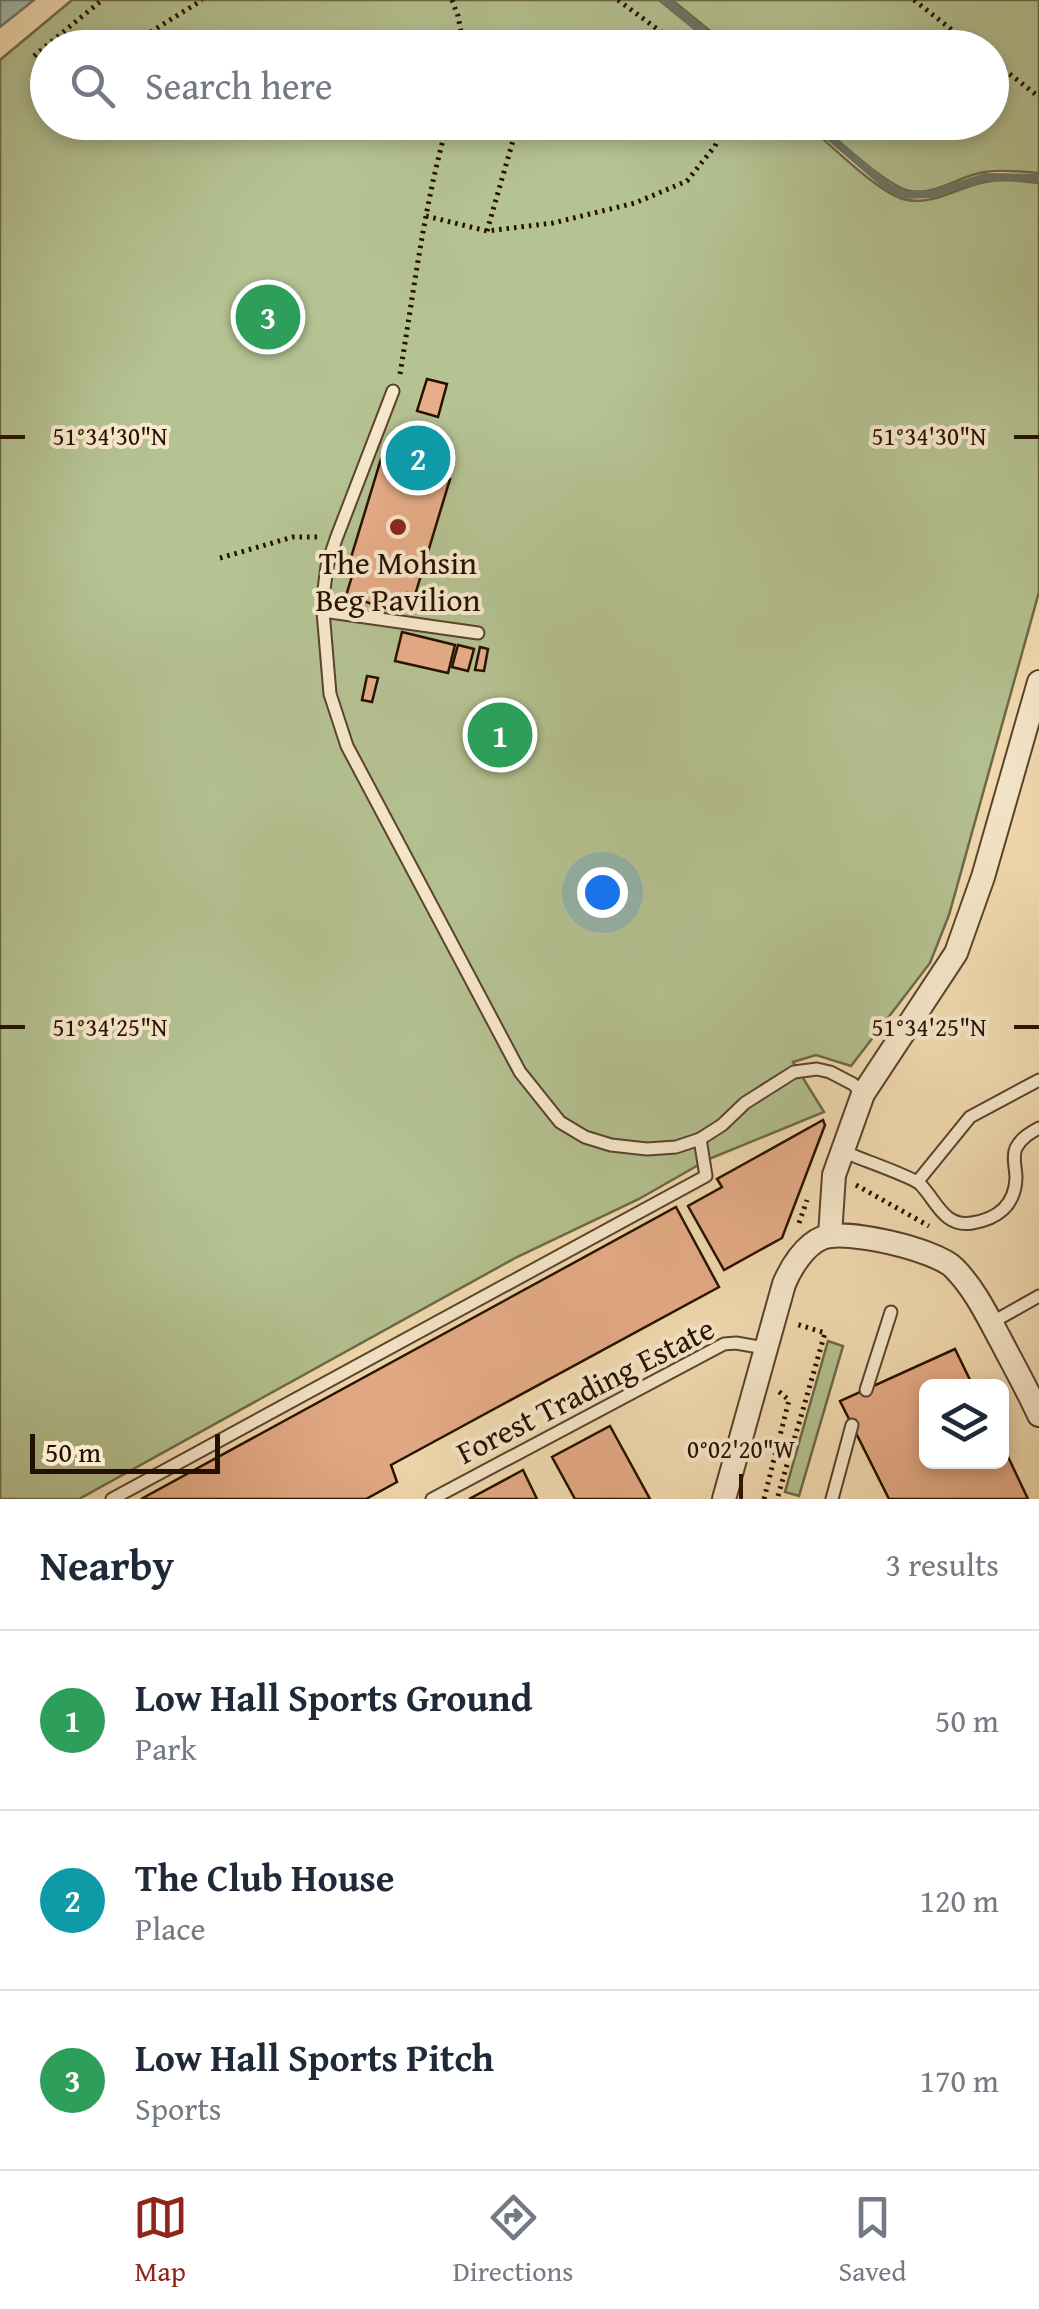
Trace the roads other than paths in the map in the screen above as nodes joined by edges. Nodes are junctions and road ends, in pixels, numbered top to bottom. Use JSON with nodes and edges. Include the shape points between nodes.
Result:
{"nodes":[{"id":1,"x":393,"y":390,"type":"road end"},
{"id":2,"x":323,"y":611,"type":"junction"},
{"id":3,"x":478,"y":632,"type":"dead end"},
{"id":4,"x":1039,"y":682,"type":"edge"},
{"id":5,"x":1039,"y":1080,"type":"edge"},
{"id":6,"x":863,"y":1094,"type":"junction"},
{"id":7,"x":1039,"y":1128,"type":"edge"},
{"id":8,"x":700,"y":1140,"type":"junction"},
{"id":9,"x":850,"y":1155,"type":"junction"},
{"id":10,"x":918,"y":1181,"type":"junction"},
{"id":11,"x":830,"y":1235,"type":"junction"},
{"id":12,"x":1039,"y":1296,"type":"edge"},
{"id":13,"x":891,"y":1312,"type":"dead end"},
{"id":14,"x":991,"y":1323,"type":"junction"},
{"id":15,"x":765,"y":1348,"type":"junction"},
{"id":16,"x":866,"y":1390,"type":"dead end"},
{"id":17,"x":1036,"y":1399,"type":"edge"},
{"id":18,"x":852,"y":1425,"type":"dead end"},
{"id":19,"x":730,"y":1498,"type":"edge"},
{"id":20,"x":112,"y":1499,"type":"edge"},
{"id":21,"x":432,"y":1499,"type":"edge"},
{"id":22,"x":832,"y":1499,"type":"edge"}],
"edges":[{"from":1,"to":2,"type":"lane","via":[[336,539]]},
{"from":2,"to":3,"type":"lane"},
{"from":2,"to":8,"type":"lane","via":[[330,694],[347,746],[520,1072],[560,1122],[585,1136],[647,1149]]},
{"from":4,"to":6,"type":"street","via":[[956,953]]},
{"from":5,"to":10,"type":"lane","via":[[970,1118]]},
{"from":6,"to":8,"type":"lane","via":[[830,1072],[794,1072]]},
{"from":6,"to":9,"type":"street"},
{"from":7,"to":10,"type":"lane","via":[[1014,1150],[1012,1198],[993,1218],[952,1221]]},
{"from":8,"to":20,"type":"lane","via":[[706,1176]]},
{"from":9,"to":10,"type":"lane"},
{"from":9,"to":11,"type":"street","via":[[831,1192]]},
{"from":11,"to":14,"type":"street","via":[[936,1256],[952,1266]]},
{"from":11,"to":15,"type":"street","via":[[790,1269]]},
{"from":12,"to":14,"type":"lane"},
{"from":13,"to":16,"type":"lane"},
{"from":14,"to":17,"type":"street"},
{"from":15,"to":19,"type":"street"},
{"from":15,"to":21,"type":"lane","name":"Forest Trading Estate","via":[[724,1344]]},
{"from":18,"to":22,"type":"lane"}]}
